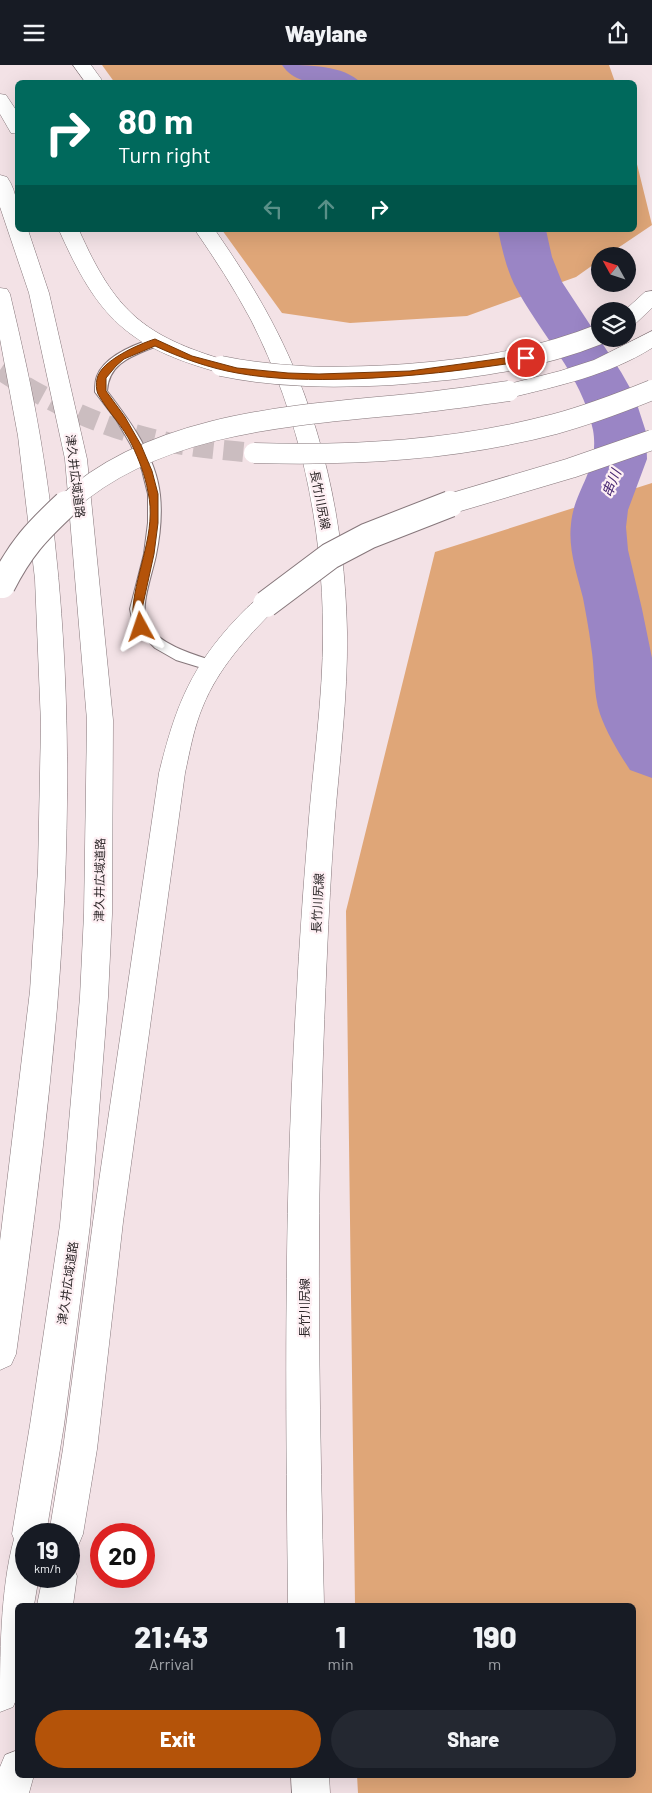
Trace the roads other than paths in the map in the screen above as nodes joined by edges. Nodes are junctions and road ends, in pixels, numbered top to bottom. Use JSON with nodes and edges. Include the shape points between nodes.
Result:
{"nodes":[{"id":1,"x":82,"y":65,"type":"edge"},
{"id":2,"x":93,"y":80,"type":"edge"},
{"id":3,"x":0,"y":99,"type":"edge"},
{"id":4,"x":15,"y":124,"type":"edge"},
{"id":5,"x":0,"y":181,"type":"edge"},
{"id":6,"x":15,"y":222,"type":"edge"},
{"id":7,"x":19,"y":232,"type":"edge"},
{"id":8,"x":70,"y":232,"type":"edge"},
{"id":9,"x":206,"y":232,"type":"edge"},
{"id":10,"x":0,"y":294,"type":"edge"},
{"id":11,"x":652,"y":297,"type":"edge"},
{"id":12,"x":636,"y":312,"type":"edge"},
{"id":13,"x":591,"y":337,"type":"edge"},
{"id":14,"x":652,"y":338,"type":"edge"},
{"id":15,"x":155,"y":342,"type":"junction"},
{"id":16,"x":652,"y":390,"type":"edge"},
{"id":17,"x":652,"y":441,"type":"edge"},
{"id":18,"x":254,"y":453,"type":"tunnel mouth"},
{"id":19,"x":1,"y":587,"type":"edge"},
{"id":20,"x":212,"y":667,"type":"junction"},
{"id":21,"x":0,"y":1354,"type":"edge"},
{"id":22,"x":31,"y":1523,"type":"edge"},
{"id":23,"x":68,"y":1523,"type":"edge"},
{"id":24,"x":19,"y":1588,"type":"edge"},
{"id":25,"x":58,"y":1588,"type":"edge"},
{"id":26,"x":17,"y":1603,"type":"edge"},
{"id":27,"x":55,"y":1603,"type":"edge"},
{"id":28,"x":306,"y":1603,"type":"edge"},
{"id":29,"x":15,"y":1612,"type":"edge"},
{"id":30,"x":0,"y":1695,"type":"edge"},
{"id":31,"x":15,"y":1777,"type":"edge"},
{"id":32,"x":310,"y":1778,"type":"edge"},
{"id":33,"x":10,"y":1793,"type":"edge"},
{"id":34,"x":311,"y":1793,"type":"edge"}],
"edges":[{"from":1,"to":2,"type":"main road"},
{"from":3,"to":4,"type":"main road"},
{"from":5,"to":6,"type":"main road","name":"津久井広域道路"},
{"from":7,"to":22,"type":"main road","name":"津久井広域道路","via":[[39,293],[76,459],[100,720],[98,915],[76,1215]]},
{"from":8,"to":15,"type":"main road","via":[[105,299],[136,329]]},
{"from":9,"to":28,"type":"main road","name":"長竹川尻線","via":[[232,267],[258,313],[294,395],[315,467],[332,578],[335,634],[333,693],[317,889],[306,1105],[303,1390]]},
{"from":10,"to":21,"type":"main road","via":[[34,464],[46,568],[54,799],[43,1006]]},
{"from":11,"to":12,"type":"main road"},
{"from":13,"to":15,"type":"main road","bridge":true,"via":[[526,358],[459,369],[340,377],[237,371],[189,358]]},
{"from":14,"to":19,"type":"main road","bridge":true,"via":[[598,366],[509,391],[280,417],[182,440],[131,462],[58,510],[20,553]]},
{"from":15,"to":20,"type":"lane","via":[[121,357],[102,377],[102,392],[137,445],[154,494],[150,554],[137,609],[141,627],[160,644]]},
{"from":16,"to":18,"type":"main road","bridge":true,"via":[[595,413],[467,442],[362,452]]},
{"from":17,"to":20,"type":"main road","bridge":true,"via":[[600,460],[461,501],[400,523],[330,556],[266,604],[235,636]]},
{"from":20,"to":23,"type":"main road","via":[[184,723],[163,825]]},
{"from":24,"to":26,"type":"main road"},
{"from":25,"to":27,"type":"main road"},
{"from":29,"to":30,"type":"main road"},
{"from":31,"to":33,"type":"main road"},
{"from":32,"to":34,"type":"main road"}]}
